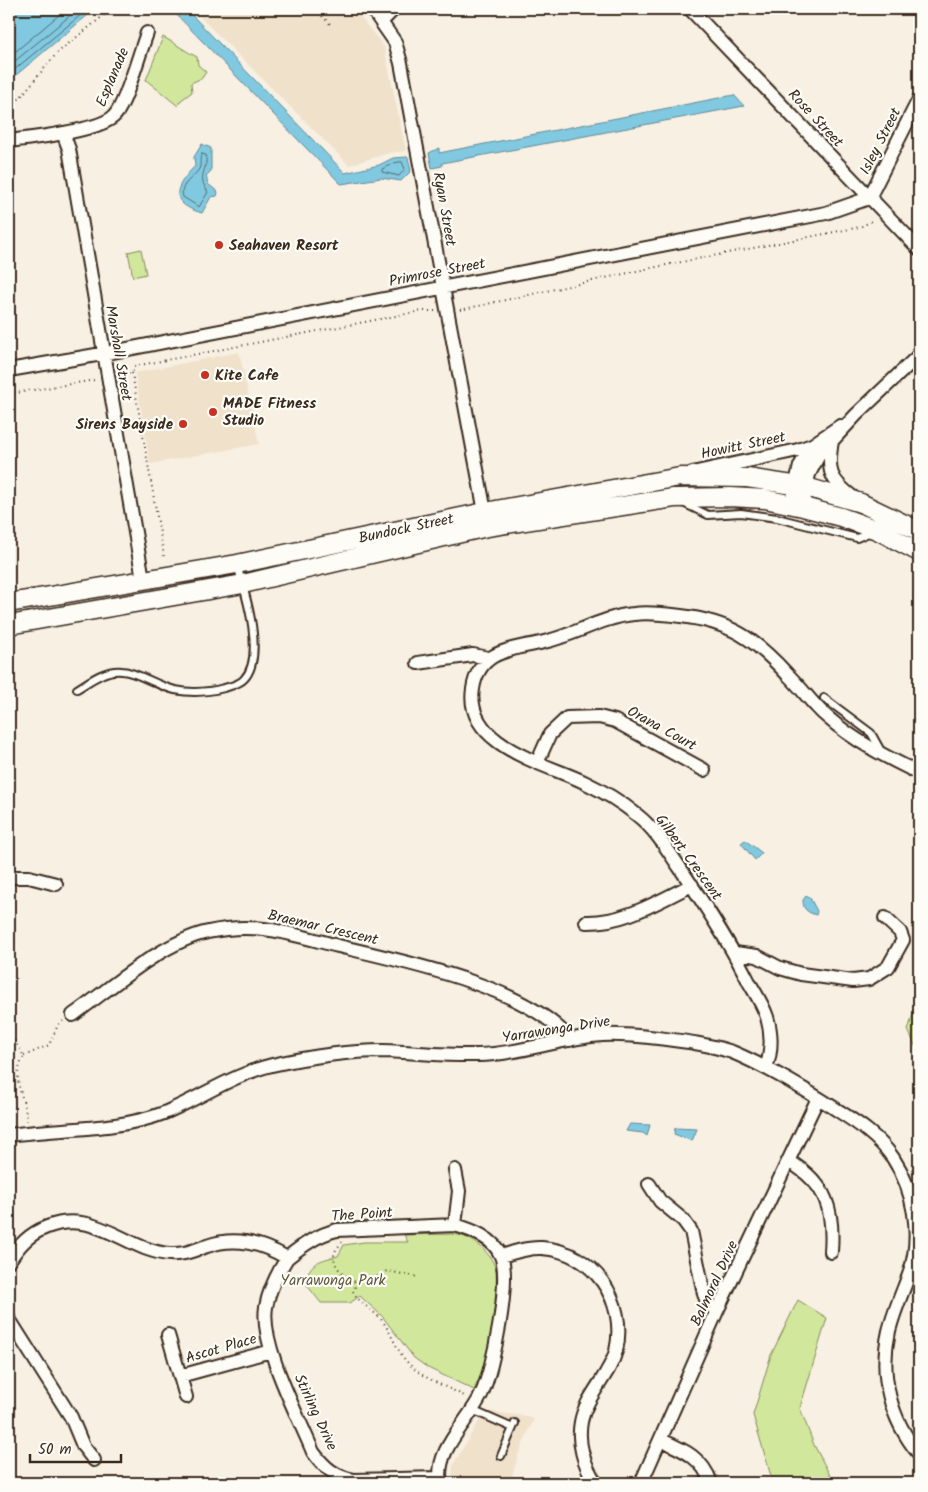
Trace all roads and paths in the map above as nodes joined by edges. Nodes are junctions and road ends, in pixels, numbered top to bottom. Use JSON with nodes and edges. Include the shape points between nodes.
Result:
{"nodes":[{"id":1,"x":141,"y":9,"type":"edge"},
{"id":2,"x":319,"y":9,"type":"edge"},
{"id":3,"x":372,"y":9,"type":"edge"},
{"id":4,"x":394,"y":9,"type":"edge"},
{"id":5,"x":690,"y":9,"type":"edge"},
{"id":6,"x":382,"y":21,"type":"junction"},
{"id":7,"x":332,"y":26,"type":"dead end"},
{"id":8,"x":147,"y":33,"type":"dead end"},
{"id":9,"x":919,"y":99,"type":"edge"},
{"id":10,"x":9,"y":111,"type":"edge"},
{"id":11,"x":64,"y":133,"type":"junction"},
{"id":12,"x":9,"y":142,"type":"edge"},
{"id":13,"x":869,"y":198,"type":"junction"},
{"id":14,"x":919,"y":249,"type":"edge"},
{"id":15,"x":442,"y":287,"type":"junction"},
{"id":16,"x":102,"y":354,"type":"junction"},
{"id":17,"x":919,"y":355,"type":"edge"},
{"id":18,"x":9,"y":370,"type":"edge"},
{"id":19,"x":132,"y":373,"type":"dead end"},
{"id":20,"x":856,"y":415,"type":"junction"},
{"id":21,"x":832,"y":441,"type":"junction"},
{"id":22,"x":812,"y":445,"type":"junction"},
{"id":23,"x":680,"y":477,"type":"junction"},
{"id":24,"x":800,"y":486,"type":"junction"},
{"id":25,"x":674,"y":498,"type":"junction"},
{"id":26,"x":861,"y":503,"type":"junction"},
{"id":27,"x":797,"y":506,"type":"junction"},
{"id":28,"x":485,"y":512,"type":"junction"},
{"id":29,"x":877,"y":530,"type":"junction"},
{"id":30,"x":919,"y":531,"type":"edge"},
{"id":31,"x":919,"y":552,"type":"edge"},
{"id":32,"x":164,"y":556,"type":"dead end"},
{"id":33,"x":237,"y":564,"type":"junction"},
{"id":34,"x":143,"y":580,"type":"junction"},
{"id":35,"x":242,"y":584,"type":"junction"},
{"id":36,"x":9,"y":603,"type":"edge"},
{"id":37,"x":9,"y":625,"type":"edge"},
{"id":38,"x":488,"y":658,"type":"junction"},
{"id":39,"x":418,"y":663,"type":"dead end"},
{"id":40,"x":77,"y":689,"type":"dead end"},
{"id":41,"x":824,"y":698,"type":"dead end"},
{"id":42,"x":884,"y":756,"type":"junction"},
{"id":43,"x":538,"y":763,"type":"junction"},
{"id":44,"x":704,"y":770,"type":"dead end"},
{"id":45,"x":919,"y":773,"type":"edge"},
{"id":46,"x":9,"y":877,"type":"edge"},
{"id":47,"x":56,"y":884,"type":"dead end"},
{"id":48,"x":692,"y":885,"type":"junction"},
{"id":49,"x":885,"y":918,"type":"dead end"},
{"id":50,"x":586,"y":922,"type":"dead end"},
{"id":51,"x":735,"y":953,"type":"junction"},
{"id":52,"x":73,"y":1015,"type":"joint"},
{"id":53,"x":9,"y":1032,"type":"edge"},
{"id":54,"x":570,"y":1040,"type":"junction"},
{"id":55,"x":24,"y":1056,"type":"junction"},
{"id":56,"x":766,"y":1068,"type":"junction"},
{"id":57,"x":818,"y":1098,"type":"junction"},
{"id":58,"x":28,"y":1132,"type":"junction"},
{"id":59,"x":9,"y":1135,"type":"edge"},
{"id":60,"x":790,"y":1162,"type":"junction"},
{"id":61,"x":455,"y":1170,"type":"dead end"},
{"id":62,"x":649,"y":1184,"type":"dead end"},
{"id":63,"x":454,"y":1225,"type":"junction"},
{"id":64,"x":343,"y":1230,"type":"junction"},
{"id":65,"x":831,"y":1252,"type":"dead end"},
{"id":66,"x":501,"y":1256,"type":"junction"},
{"id":67,"x":286,"y":1258,"type":"junction"},
{"id":68,"x":9,"y":1261,"type":"edge"},
{"id":69,"x":419,"y":1277,"type":"dead end"},
{"id":70,"x":358,"y":1282,"type":"junction"},
{"id":71,"x":717,"y":1311,"type":"junction"},
{"id":72,"x":9,"y":1318,"type":"edge"},
{"id":73,"x":168,"y":1335,"type":"dead end"},
{"id":74,"x":271,"y":1351,"type":"junction"},
{"id":75,"x":180,"y":1376,"type":"junction"},
{"id":76,"x":186,"y":1397,"type":"dead end"},
{"id":77,"x":475,"y":1406,"type":"junction"},
{"id":78,"x":661,"y":1440,"type":"junction"},
{"id":79,"x":919,"y":1454,"type":"edge"},
{"id":80,"x":501,"y":1456,"type":"dead end"},
{"id":81,"x":94,"y":1460,"type":"dead end"},
{"id":82,"x":440,"y":1480,"type":"edge"},
{"id":83,"x":596,"y":1483,"type":"edge"},
{"id":84,"x":641,"y":1483,"type":"edge"},
{"id":85,"x":711,"y":1483,"type":"edge"}],
"edges":[{"from":1,"to":10,"type":"path","via":[[134,13],[108,12],[57,53]]},
{"from":2,"to":7,"type":"path"},
{"from":3,"to":6,"type":"street","name":"Ryan Street"},
{"from":4,"to":6,"type":"street"},
{"from":5,"to":13,"type":"street","name":"Rose Street"},
{"from":6,"to":15,"type":"street","name":"Ryan Street","via":[[395,42],[401,63]]},
{"from":8,"to":11,"type":"street","name":"Esplanade","via":[[116,114],[102,124]]},
{"from":9,"to":13,"type":"street","name":"Isley Street"},
{"from":11,"to":12,"type":"street","name":"Esplanade"},
{"from":11,"to":16,"type":"street","name":"Marshall Street"},
{"from":13,"to":14,"type":"street","name":"Rose Street"},
{"from":13,"to":15,"type":"street","name":"Primrose Street","via":[[826,213]]},
{"from":15,"to":16,"type":"street","name":"Primrose Street"},
{"from":15,"to":28,"type":"street","name":"Ryan Street"},
{"from":16,"to":18,"type":"street","name":"Primrose Street"},
{"from":16,"to":34,"type":"street","name":"Marshall Street"},
{"from":17,"to":20,"type":"street","name":"Howitt Street"},
{"from":19,"to":32,"type":"path"},
{"from":20,"to":21,"type":"street","name":"Howitt Street"},
{"from":20,"to":22,"type":"street","name":"Howitt Street"},
{"from":21,"to":24,"type":"street","name":"Howitt Street"},
{"from":21,"to":26,"type":"street","via":[[829,464],[833,479]]},
{"from":22,"to":23,"type":"street","name":"Howitt Street"},
{"from":22,"to":24,"type":"street","name":"Howitt Street","via":[[804,456]]},
{"from":23,"to":24,"type":"main road","name":"Bundock Street","via":[[747,478]]},
{"from":23,"to":28,"type":"main road","name":"Bundock Street"},
{"from":24,"to":26,"type":"main road","name":"Bundock Street"},
{"from":24,"to":27,"type":"street","name":"Howitt Street"},
{"from":25,"to":27,"type":"main road","name":"Bundock Street","via":[[731,497]]},
{"from":25,"to":29,"type":"lane","via":[[708,515],[741,513],[778,518],[857,538]]},
{"from":25,"to":35,"type":"main road","name":"Bundock Street","via":[[487,527]]},
{"from":26,"to":30,"type":"main road","name":"Bundock Street"},
{"from":27,"to":29,"type":"main road","name":"Bundock Street"},
{"from":28,"to":33,"type":"main road","name":"Bundock Street"},
{"from":29,"to":31,"type":"main road","name":"Bundock Street"},
{"from":33,"to":34,"type":"main road","name":"Bundock Street"},
{"from":33,"to":35,"type":"lane"},
{"from":34,"to":36,"type":"main road","name":"Bundock Street"},
{"from":35,"to":37,"type":"main road","name":"Bundock Street"},
{"from":35,"to":40,"type":"lane","via":[[253,640],[249,672],[244,681],[215,690],[176,690],[123,671],[111,671]]},
{"from":38,"to":39,"type":"street","via":[[473,655]]},
{"from":38,"to":42,"type":"street","via":[[506,650],[549,641],[610,618],[632,614],[675,615],[717,622],[751,639],[823,714],[855,740]]},
{"from":38,"to":43,"type":"street","name":"Gilbert Crescent","via":[[475,677],[472,698],[478,719],[507,750]]},
{"from":41,"to":42,"type":"lane","via":[[871,733]]},
{"from":42,"to":45,"type":"street"},
{"from":43,"to":44,"type":"street","name":"Orana Court","via":[[550,734],[567,718],[599,717],[616,721]]},
{"from":43,"to":48,"type":"street","name":"Gilbert Crescent","via":[[593,786],[640,818]]},
{"from":46,"to":47,"type":"street","via":[[29,877]]},
{"from":48,"to":50,"type":"street","via":[[626,916]]},
{"from":48,"to":51,"type":"street","name":"Gilbert Crescent"},
{"from":49,"to":51,"type":"street","via":[[900,932],[903,940],[888,968],[869,979],[853,981],[801,974],[756,956]]},
{"from":51,"to":56,"type":"street","name":"Gilbert Crescent","via":[[766,1016],[770,1035]]},
{"from":52,"to":54,"type":"street","name":"Braemar Crescent","via":[[186,939],[226,929],[258,929],[417,965],[483,985],[559,1025]]},
{"from":52,"to":55,"type":"path","via":[[58,1024],[49,1045]]},
{"from":53,"to":55,"type":"path"},
{"from":54,"to":56,"type":"street","name":"Yarrawonga Drive","via":[[604,1035],[688,1042],[729,1051]]},
{"from":54,"to":58,"type":"street","name":"Yarrawonga Drive","via":[[503,1054],[380,1051],[332,1055],[269,1066],[215,1087],[162,1114],[119,1124]]},
{"from":55,"to":58,"type":"path","via":[[17,1069],[17,1082],[26,1103]]},
{"from":56,"to":57,"type":"street","name":"Yarrawonga Drive"},
{"from":57,"to":60,"type":"street","name":"Balmoral Drive"},
{"from":57,"to":79,"type":"street","name":"Yarrawonga Drive","via":[[879,1140],[893,1158],[910,1194],[916,1231],[915,1249],[889,1330],[886,1377],[888,1397],[895,1416]]},
{"from":58,"to":59,"type":"street","name":"Yarrawonga Drive"},
{"from":60,"to":65,"type":"street","via":[[809,1173],[823,1192],[831,1214]]},
{"from":60,"to":71,"type":"street","name":"Balmoral Drive"},
{"from":61,"to":63,"type":"street","via":[[458,1191]]},
{"from":62,"to":71,"type":"street","via":[[690,1231],[704,1294],[708,1304]]},
{"from":63,"to":64,"type":"street","name":"The Point"},
{"from":63,"to":66,"type":"street","name":"The Point","via":[[472,1230],[492,1243]]},
{"from":64,"to":67,"type":"street","name":"The Point","via":[[320,1234]]},
{"from":64,"to":70,"type":"path","via":[[335,1261],[340,1271]]},
{"from":66,"to":77,"type":"street","name":"Stirling Drive","via":[[504,1280],[497,1337],[492,1363]]},
{"from":66,"to":83,"type":"street","via":[[527,1248],[559,1251],[591,1268],[612,1295],[618,1327],[616,1350],[581,1421],[580,1440],[585,1461]]},
{"from":67,"to":68,"type":"street","via":[[269,1247],[246,1242],[165,1254],[90,1223],[73,1222],[32,1233]]},
{"from":67,"to":74,"type":"street","name":"Stirling Drive","via":[[272,1284],[266,1309]]},
{"from":69,"to":70,"type":"path","via":[[387,1271],[370,1282]]},
{"from":70,"to":77,"type":"path","via":[[353,1291],[356,1298],[390,1331],[408,1363]]},
{"from":71,"to":78,"type":"street","name":"Balmoral Drive"},
{"from":72,"to":81,"type":"street"},
{"from":73,"to":75,"type":"street","name":"Ascot Place"},
{"from":74,"to":75,"type":"street","name":"Ascot Place"},
{"from":74,"to":82,"type":"street","name":"Stirling Drive","via":[[313,1452],[329,1470],[340,1478],[354,1480]]},
{"from":75,"to":76,"type":"street","name":"Ascot Place"},
{"from":77,"to":80,"type":"lane","via":[[514,1426]]},
{"from":77,"to":82,"type":"street","name":"Stirling Drive","via":[[441,1460]]},
{"from":78,"to":84,"type":"street","name":"Balmoral Drive"},
{"from":78,"to":85,"type":"street","via":[[696,1458],[707,1470]]}]}
